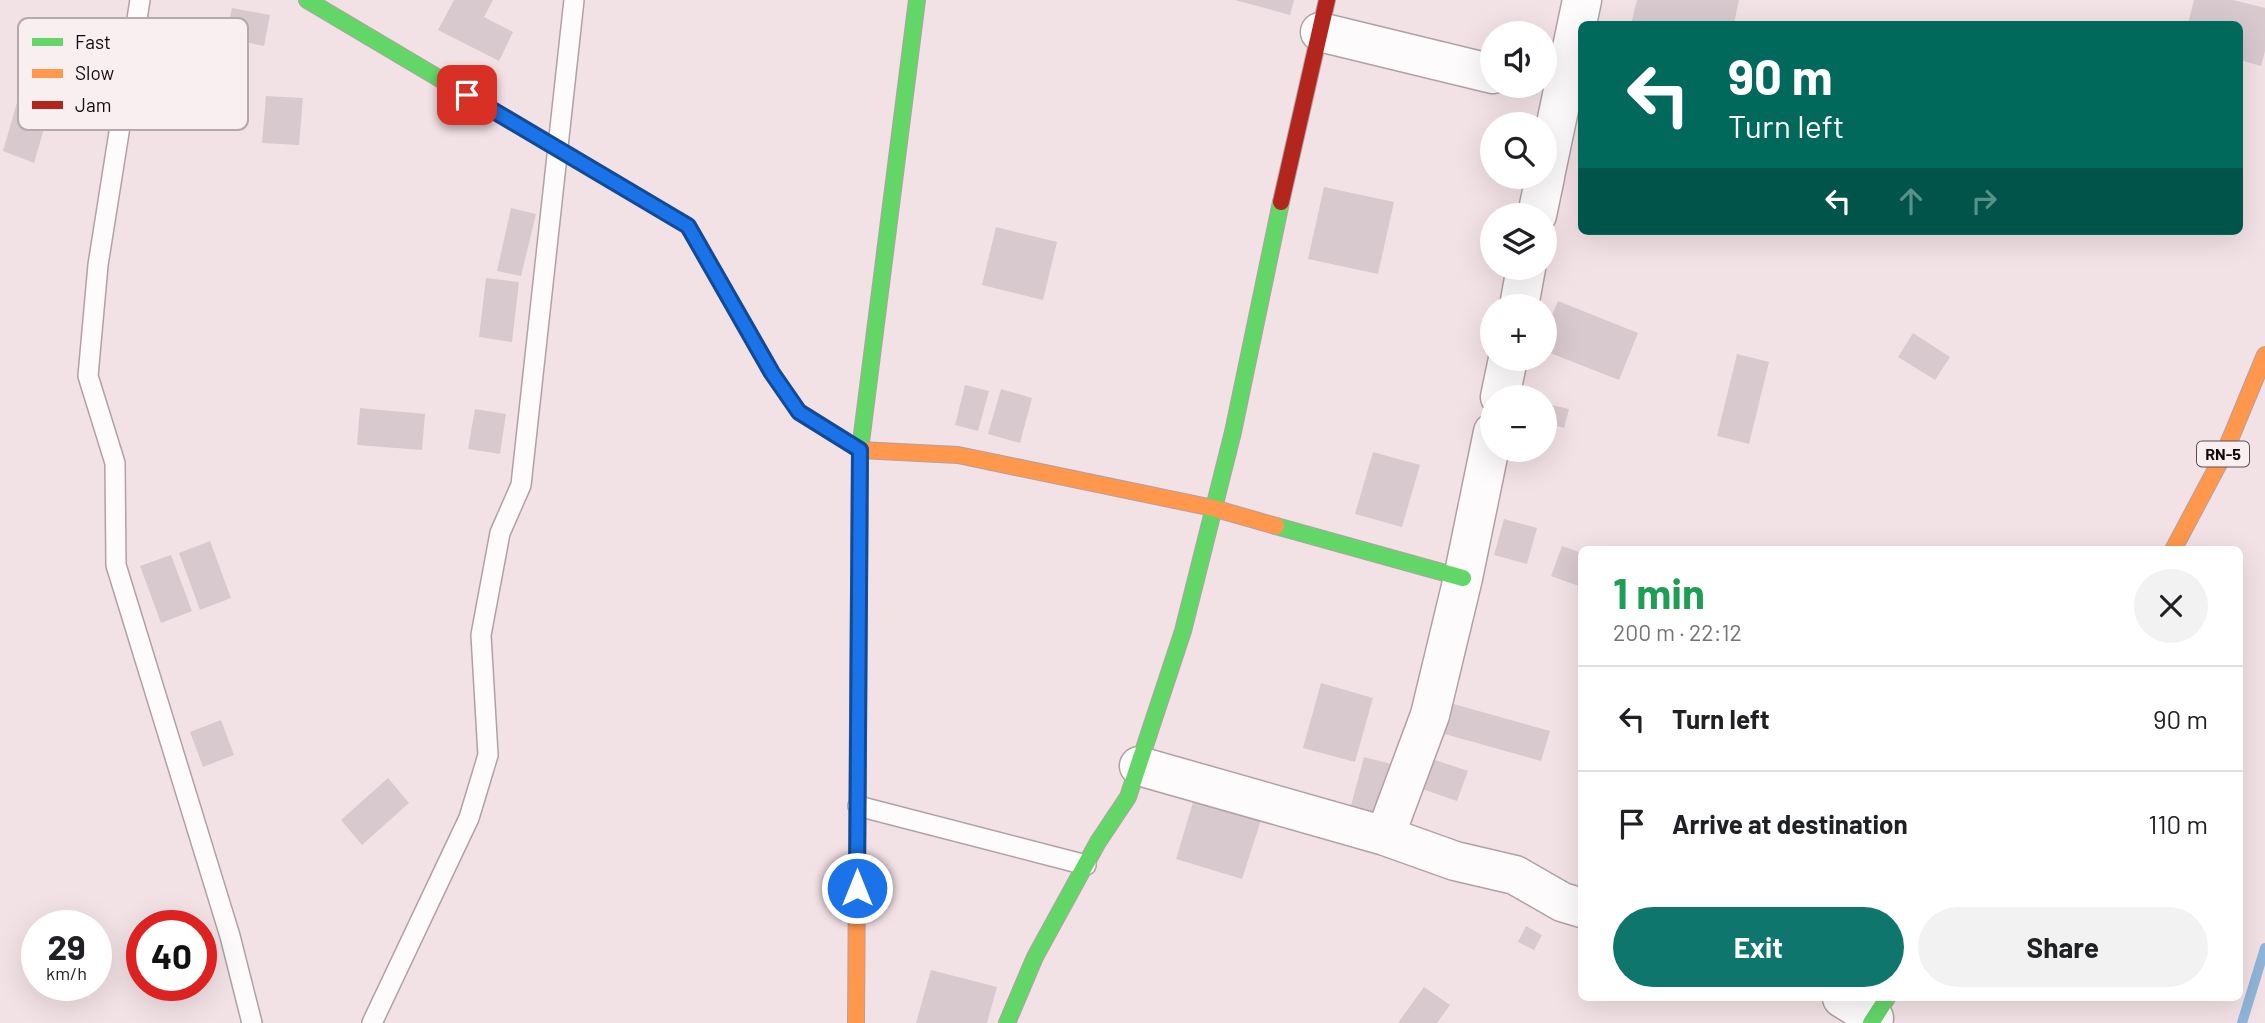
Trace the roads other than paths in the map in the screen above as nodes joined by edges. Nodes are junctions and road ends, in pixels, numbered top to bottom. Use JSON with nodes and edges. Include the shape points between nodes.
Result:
{"nodes":[{"id":1,"x":140,"y":0,"type":"edge"},
{"id":2,"x":307,"y":0,"type":"edge"},
{"id":3,"x":575,"y":0,"type":"edge"},
{"id":4,"x":917,"y":0,"type":"edge"},
{"id":5,"x":1582,"y":0,"type":"edge"},
{"id":6,"x":1324,"y":16,"type":"edge"},
{"id":7,"x":137,"y":18,"type":"edge"},
{"id":8,"x":1480,"y":70,"type":"edge"},
{"id":9,"x":1557,"y":73,"type":"edge"},
{"id":10,"x":119,"y":130,"type":"edge"},
{"id":11,"x":558,"y":149,"type":"junction"},
{"id":12,"x":2265,"y":355,"type":"edge"},
{"id":13,"x":860,"y":450,"type":"junction"},
{"id":14,"x":1487,"y":462,"type":"edge"},
{"id":15,"x":1213,"y":508,"type":"junction"},
{"id":16,"x":2175,"y":546,"type":"edge"},
{"id":17,"x":1463,"y":578,"type":"junction"},
{"id":18,"x":1139,"y":766,"type":"junction"},
{"id":19,"x":858,"y":806,"type":"junction"},
{"id":20,"x":1385,"y":836,"type":"junction"},
{"id":21,"x":1086,"y":865,"type":"junction"},
{"id":22,"x":1578,"y":907,"type":"edge"},
{"id":23,"x":1849,"y":1001,"type":"edge"},
{"id":24,"x":1877,"y":1013,"type":"edge"},
{"id":25,"x":252,"y":1023,"type":"edge"},
{"id":26,"x":372,"y":1023,"type":"edge"},
{"id":27,"x":856,"y":1023,"type":"edge"},
{"id":28,"x":1007,"y":1023,"type":"edge"}],
"edges":[{"from":1,"to":7,"type":"lane"},
{"from":2,"to":11,"type":"street"},
{"from":3,"to":11,"type":"lane"},
{"from":4,"to":13,"type":"street"},
{"from":5,"to":9,"type":"street"},
{"from":6,"to":8,"type":"street"},
{"from":6,"to":15,"type":"street"},
{"from":10,"to":25,"type":"lane","via":[[98,265],[88,376],[115,463],[117,565]]},
{"from":11,"to":13,"type":"street","via":[[688,226],[799,412]]},
{"from":11,"to":26,"type":"lane","via":[[521,485],[500,533],[481,635],[488,755],[469,818]]},
{"from":12,"to":16,"type":"street","number":"RN-5","via":[[2211,482]]},
{"from":13,"to":15,"type":"street","via":[[958,455]]},
{"from":13,"to":19,"type":"street"},
{"from":14,"to":17,"type":"street"},
{"from":15,"to":17,"type":"street"},
{"from":15,"to":18,"type":"street","via":[[1183,631]]},
{"from":17,"to":20,"type":"street","via":[[1430,715]]},
{"from":18,"to":20,"type":"street"},
{"from":18,"to":21,"type":"street","via":[[1128,797]]},
{"from":19,"to":21,"type":"lane"},
{"from":19,"to":27,"type":"street"},
{"from":20,"to":22,"type":"street","via":[[1455,861],[1515,875]]},
{"from":21,"to":28,"type":"street","via":[[1035,957]]},
{"from":23,"to":24,"type":"street"}]}
